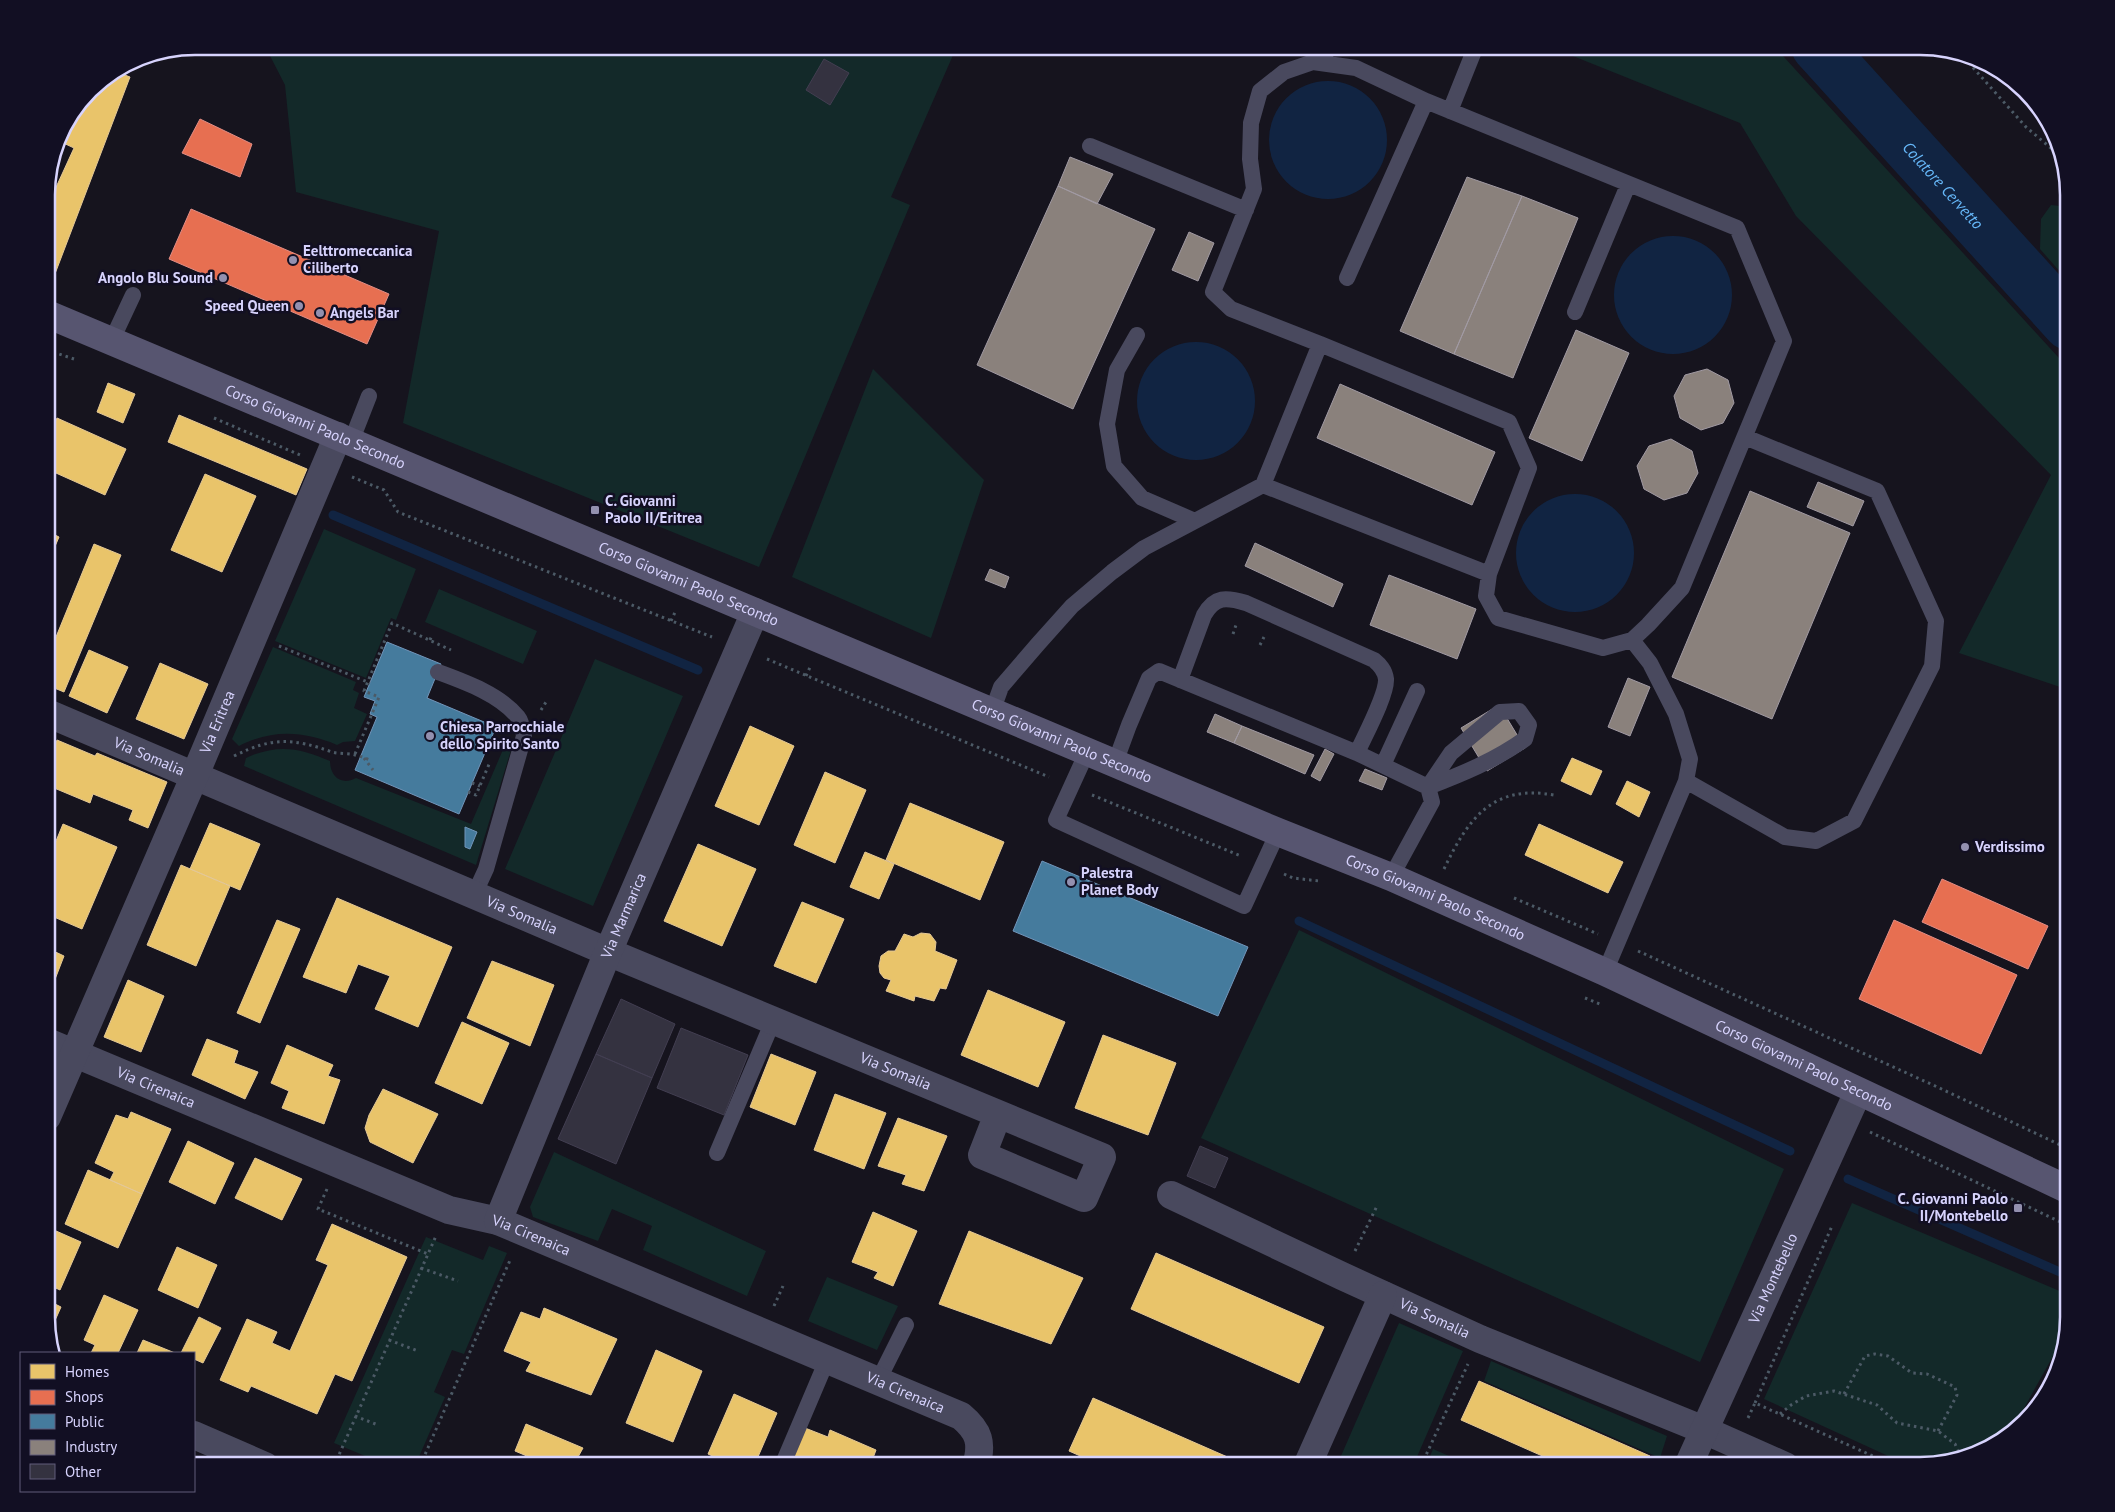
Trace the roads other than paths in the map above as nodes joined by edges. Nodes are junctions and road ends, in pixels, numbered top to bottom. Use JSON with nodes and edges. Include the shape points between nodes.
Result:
{"nodes":[{"id":1,"x":1326,"y":55,"type":"edge"},
{"id":2,"x":1472,"y":55,"type":"edge"},
{"id":3,"x":1322,"y":63,"type":"junction"},
{"id":4,"x":1426,"y":102,"type":"junction"},
{"id":5,"x":1450,"y":111,"type":"junction"},
{"id":6,"x":1090,"y":146,"type":"dead end"},
{"id":7,"x":1628,"y":185,"type":"junction"},
{"id":8,"x":1246,"y":210,"type":"junction"},
{"id":9,"x":1347,"y":278,"type":"dead end"},
{"id":10,"x":133,"y":295,"type":"dead end"},
{"id":11,"x":1575,"y":312,"type":"dead end"},
{"id":12,"x":55,"y":320,"type":"edge"},
{"id":13,"x":1138,"y":335,"type":"dead end"},
{"id":14,"x":111,"y":342,"type":"junction"},
{"id":15,"x":1320,"y":344,"type":"junction"},
{"id":16,"x":369,"y":396,"type":"dead end"},
{"id":17,"x":1745,"y":437,"type":"junction"},
{"id":18,"x":344,"y":439,"type":"junction"},
{"id":19,"x":1263,"y":485,"type":"junction"},
{"id":20,"x":1195,"y":521,"type":"junction"},
{"id":21,"x":1489,"y":574,"type":"junction"},
{"id":22,"x":755,"y":612,"type":"junction"},
{"id":23,"x":1632,"y":640,"type":"junction"},
{"id":24,"x":438,"y":672,"type":"dead end"},
{"id":25,"x":1180,"y":680,"type":"junction"},
{"id":26,"x":1417,"y":691,"type":"dead end"},
{"id":27,"x":992,"y":712,"type":"junction"},
{"id":28,"x":55,"y":717,"type":"edge"},
{"id":29,"x":1087,"y":752,"type":"junction"},
{"id":30,"x":1357,"y":753,"type":"junction"},
{"id":31,"x":1115,"y":763,"type":"junction"},
{"id":32,"x":1383,"y":765,"type":"junction"},
{"id":33,"x":195,"y":775,"type":"junction"},
{"id":34,"x":1686,"y":781,"type":"junction"},
{"id":35,"x":1428,"y":787,"type":"junction"},
{"id":36,"x":1278,"y":832,"type":"junction"},
{"id":37,"x":1391,"y":877,"type":"junction"},
{"id":38,"x":474,"y":895,"type":"junction"},
{"id":39,"x":608,"y":952,"type":"junction"},
{"id":40,"x":1605,"y":972,"type":"junction"},
{"id":41,"x":773,"y":1020,"type":"junction"},
{"id":42,"x":55,"y":1046,"type":"edge"},
{"id":43,"x":74,"y":1054,"type":"junction"},
{"id":44,"x":1858,"y":1092,"type":"junction"},
{"id":45,"x":55,"y":1097,"type":"edge"},
{"id":46,"x":998,"y":1114,"type":"junction"},
{"id":47,"x":717,"y":1153,"type":"dead end"},
{"id":48,"x":2060,"y":1186,"type":"edge"},
{"id":49,"x":1171,"y":1195,"type":"dead end"},
{"id":50,"x":510,"y":1227,"type":"junction"},
{"id":51,"x":1383,"y":1295,"type":"junction"},
{"id":52,"x":906,"y":1325,"type":"dead end"},
{"id":53,"x":828,"y":1360,"type":"junction"},
{"id":54,"x":878,"y":1381,"type":"junction"},
{"id":55,"x":1704,"y":1430,"type":"junction"},
{"id":56,"x":195,"y":1435,"type":"edge"},
{"id":57,"x":244,"y":1457,"type":"edge"},
{"id":58,"x":786,"y":1457,"type":"edge"},
{"id":59,"x":979,"y":1457,"type":"edge"},
{"id":60,"x":1311,"y":1457,"type":"edge"},
{"id":61,"x":1692,"y":1457,"type":"edge"},
{"id":62,"x":1764,"y":1457,"type":"edge"}],
"edges":[{"from":1,"to":3,"type":"lane"},
{"from":2,"to":5,"type":"lane"},
{"from":3,"to":4,"type":"lane","via":[[1356,68]]},
{"from":3,"to":8,"type":"lane","via":[[1313,62],[1284,72],[1260,91],[1251,123],[1250,159],[1254,189]]},
{"from":4,"to":5,"type":"lane"},
{"from":4,"to":9,"type":"lane"},
{"from":5,"to":7,"type":"lane"},
{"from":6,"to":8,"type":"lane"},
{"from":7,"to":11,"type":"lane"},
{"from":7,"to":17,"type":"lane","via":[[1737,228],[1784,341]]},
{"from":8,"to":15,"type":"lane","via":[[1213,292],[1231,310]]},
{"from":10,"to":14,"type":"lane"},
{"from":12,"to":14,"type":"main road","name":"Corso Giovanni Paolo Secondo"},
{"from":13,"to":20,"type":"lane","via":[[1117,370],[1107,424],[1114,466],[1142,498]]},
{"from":14,"to":18,"type":"main road","name":"Corso Giovanni Paolo Secondo"},
{"from":15,"to":19,"type":"lane"},
{"from":15,"to":21,"type":"lane","via":[[1509,422],[1529,468]]},
{"from":16,"to":18,"type":"lane"},
{"from":17,"to":23,"type":"lane","via":[[1682,588]]},
{"from":17,"to":34,"type":"lane","via":[[1877,491],[1936,622],[1932,666],[1854,820],[1816,841],[1786,837]]},
{"from":18,"to":22,"type":"main road","name":"Corso Giovanni Paolo Secondo"},
{"from":18,"to":33,"type":"street","name":"Via Eritrea"},
{"from":19,"to":20,"type":"lane"},
{"from":19,"to":21,"type":"lane"},
{"from":20,"to":27,"type":"lane","via":[[1144,548],[1072,606],[1001,687]]},
{"from":21,"to":23,"type":"lane","via":[[1486,596],[1498,618],[1603,648]]},
{"from":22,"to":27,"type":"main road","name":"Corso Giovanni Paolo Secondo"},
{"from":22,"to":39,"type":"street","name":"Via Marmarica"},
{"from":23,"to":34,"type":"lane","via":[[1650,663],[1676,714],[1690,759]]},
{"from":24,"to":38,"type":"lane","via":[[503,703],[520,719],[524,736],[486,869]]},
{"from":25,"to":30,"type":"lane"},
{"from":25,"to":30,"type":"lane","via":[[1209,606],[1217,600],[1246,603],[1382,666],[1385,690]]},
{"from":25,"to":31,"type":"lane","via":[[1159,671],[1149,678]]},
{"from":26,"to":32,"type":"lane"},
{"from":27,"to":29,"type":"main road","name":"Corso Giovanni Paolo Secondo"},
{"from":28,"to":33,"type":"street","name":"Via Somalia"},
{"from":29,"to":31,"type":"main road","name":"Corso Giovanni Paolo Secondo"},
{"from":29,"to":36,"type":"lane","via":[[1056,820],[1244,906]]},
{"from":30,"to":32,"type":"lane"},
{"from":31,"to":36,"type":"main road","name":"Corso Giovanni Paolo Secondo"},
{"from":32,"to":35,"type":"lane"},
{"from":33,"to":38,"type":"street","name":"Via Somalia"},
{"from":33,"to":43,"type":"street","name":"Via Eritrea"},
{"from":34,"to":40,"type":"lane"},
{"from":35,"to":35,"type":"lane","via":[[1465,773],[1512,748],[1526,739],[1529,724],[1519,711],[1500,712],[1451,754]]},
{"from":35,"to":37,"type":"lane","via":[[1432,802]]},
{"from":36,"to":37,"type":"main road","name":"Corso Giovanni Paolo Secondo"},
{"from":37,"to":40,"type":"main road","name":"Corso Giovanni Paolo Secondo"},
{"from":38,"to":39,"type":"street","name":"Via Somalia"},
{"from":39,"to":41,"type":"street","name":"Via Somalia"},
{"from":39,"to":50,"type":"street","name":"Via Marmarica"},
{"from":40,"to":44,"type":"main road","name":"Corso Giovanni Paolo Secondo"},
{"from":41,"to":46,"type":"street","name":"Via Somalia"},
{"from":41,"to":47,"type":"lane"},
{"from":42,"to":43,"type":"street","name":"Via Cirenaica"},
{"from":43,"to":45,"type":"street","name":"Via Eritrea"},
{"from":43,"to":50,"type":"street","name":"Via Cirenaica","via":[[449,1210]]},
{"from":44,"to":48,"type":"main road","name":"Corso Giovanni Paolo Secondo"},
{"from":44,"to":55,"type":"street","name":"Via Montebello"},
{"from":46,"to":46,"type":"street","name":"Via Somalia","via":[[982,1156],[1084,1198],[1102,1157]]},
{"from":49,"to":51,"type":"street","name":"Via Somalia"},
{"from":50,"to":53,"type":"street","name":"Via Cirenaica"},
{"from":51,"to":55,"type":"street","name":"Via Somalia","via":[[1480,1339]]},
{"from":51,"to":60,"type":"street"},
{"from":52,"to":54,"type":"lane"},
{"from":53,"to":54,"type":"street","name":"Via Cirenaica"},
{"from":53,"to":58,"type":"lane"},
{"from":54,"to":59,"type":"street","name":"Via Cirenaica","via":[[961,1416],[973,1426],[980,1440]]},
{"from":55,"to":61,"type":"street","name":"Via Montebello"},
{"from":55,"to":62,"type":"street","name":"Via Somalia"},
{"from":56,"to":57,"type":"street"}]}
